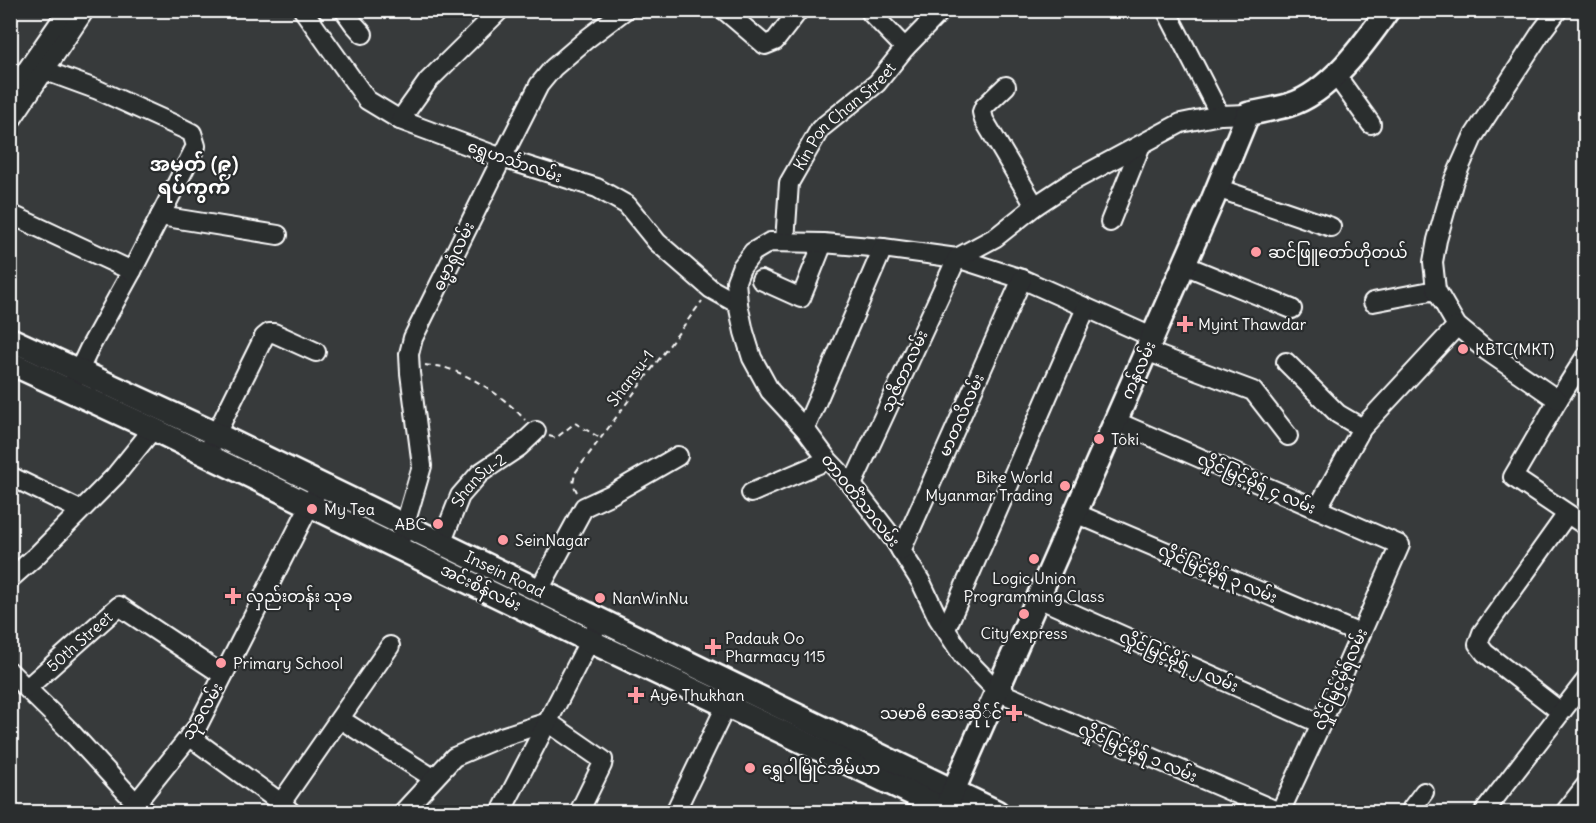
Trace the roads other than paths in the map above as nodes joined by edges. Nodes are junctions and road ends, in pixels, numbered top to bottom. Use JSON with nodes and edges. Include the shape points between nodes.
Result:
{"nodes":[{"id":1,"x":68,"y":10,"type":"edge"},
{"id":2,"x":85,"y":10,"type":"edge"},
{"id":3,"x":303,"y":10,"type":"edge"},
{"id":4,"x":344,"y":10,"type":"edge"},
{"id":5,"x":500,"y":10,"type":"edge"},
{"id":6,"x":625,"y":10,"type":"edge"},
{"id":7,"x":724,"y":10,"type":"edge"},
{"id":8,"x":799,"y":10,"type":"edge"},
{"id":9,"x":942,"y":10,"type":"edge"},
{"id":10,"x":1166,"y":10,"type":"edge"},
{"id":11,"x":1388,"y":10,"type":"edge"},
{"id":12,"x":1558,"y":10,"type":"edge"},
{"id":13,"x":871,"y":13,"type":"dead end"},
{"id":14,"x":363,"y":34,"type":"dead end"},
{"id":15,"x":905,"y":48,"type":"junction"},
{"id":16,"x":46,"y":71,"type":"junction"},
{"id":17,"x":1335,"y":74,"type":"junction"},
{"id":18,"x":1006,"y":87,"type":"dead end"},
{"id":19,"x":10,"y":94,"type":"edge"},
{"id":20,"x":1248,"y":114,"type":"junction"},
{"id":21,"x":1220,"y":115,"type":"junction"},
{"id":22,"x":400,"y":120,"type":"junction"},
{"id":23,"x":10,"y":122,"type":"edge"},
{"id":24,"x":1371,"y":124,"type":"dead end"},
{"id":25,"x":1141,"y":145,"type":"junction"},
{"id":26,"x":502,"y":158,"type":"junction"},
{"id":27,"x":1217,"y":188,"type":"junction"},
{"id":28,"x":1035,"y":206,"type":"junction"},
{"id":29,"x":10,"y":214,"type":"edge"},
{"id":30,"x":160,"y":216,"type":"junction"},
{"id":31,"x":1110,"y":222,"type":"dead end"},
{"id":32,"x":1331,"y":228,"type":"dead end"},
{"id":33,"x":278,"y":235,"type":"dead end"},
{"id":34,"x":785,"y":242,"type":"junction"},
{"id":35,"x":823,"y":243,"type":"junction"},
{"id":36,"x":883,"y":248,"type":"junction"},
{"id":37,"x":957,"y":258,"type":"junction"},
{"id":38,"x":1186,"y":261,"type":"junction"},
{"id":39,"x":132,"y":271,"type":"junction"},
{"id":40,"x":1022,"y":279,"type":"junction"},
{"id":41,"x":760,"y":280,"type":"dead end"},
{"id":42,"x":1260,"y":282,"type":"dead end"},
{"id":43,"x":1436,"y":290,"type":"junction"},
{"id":44,"x":1373,"y":302,"type":"dead end"},
{"id":45,"x":738,"y":304,"type":"junction"},
{"id":46,"x":1086,"y":308,"type":"junction"},
{"id":47,"x":1292,"y":309,"type":"dead end"},
{"id":48,"x":1457,"y":326,"type":"junction"},
{"id":49,"x":10,"y":339,"type":"edge"},
{"id":50,"x":1149,"y":344,"type":"junction"},
{"id":51,"x":316,"y":352,"type":"dead end"},
{"id":52,"x":1586,"y":356,"type":"edge"},
{"id":53,"x":1286,"y":362,"type":"dead end"},
{"id":54,"x":10,"y":363,"type":"edge"},
{"id":55,"x":74,"y":381,"type":"junction"},
{"id":56,"x":1558,"y":400,"type":"junction"},
{"id":57,"x":1115,"y":421,"type":"junction"},
{"id":58,"x":1362,"y":428,"type":"junction"},
{"id":59,"x":153,"y":429,"type":"junction"},
{"id":60,"x":805,"y":429,"type":"junction"},
{"id":61,"x":536,"y":431,"type":"road end"},
{"id":62,"x":216,"y":434,"type":"junction"},
{"id":63,"x":1288,"y":436,"type":"dead end"},
{"id":64,"x":207,"y":456,"type":"junction"},
{"id":65,"x":678,"y":456,"type":"dead end"},
{"id":66,"x":828,"y":460,"type":"junction"},
{"id":67,"x":10,"y":476,"type":"edge"},
{"id":68,"x":852,"y":484,"type":"junction"},
{"id":69,"x":751,"y":493,"type":"dead end"},
{"id":70,"x":315,"y":494,"type":"junction"},
{"id":71,"x":1317,"y":509,"type":"junction"},
{"id":72,"x":81,"y":510,"type":"junction"},
{"id":73,"x":1075,"y":513,"type":"junction"},
{"id":74,"x":1568,"y":514,"type":"junction"},
{"id":75,"x":1586,"y":526,"type":"edge"},
{"id":76,"x":401,"y":536,"type":"junction"},
{"id":77,"x":441,"y":544,"type":"junction"},
{"id":78,"x":1400,"y":545,"type":"joint"},
{"id":79,"x":901,"y":551,"type":"junction"},
{"id":80,"x":12,"y":575,"type":"edge"},
{"id":81,"x":539,"y":590,"type":"junction"},
{"id":82,"x":1038,"y":598,"type":"junction"},
{"id":83,"x":600,"y":621,"type":"junction"},
{"id":84,"x":946,"y":629,"type":"junction"},
{"id":85,"x":1360,"y":634,"type":"junction"},
{"id":86,"x":590,"y":641,"type":"junction"},
{"id":87,"x":390,"y":646,"type":"dead end"},
{"id":88,"x":10,"y":672,"type":"edge"},
{"id":89,"x":223,"y":675,"type":"junction"},
{"id":90,"x":1584,"y":686,"type":"edge"},
{"id":91,"x":27,"y":688,"type":"junction"},
{"id":92,"x":997,"y":691,"type":"junction"},
{"id":93,"x":726,"y":706,"type":"junction"},
{"id":94,"x":1561,"y":712,"type":"junction"},
{"id":95,"x":340,"y":718,"type":"junction"},
{"id":96,"x":548,"y":722,"type":"junction"},
{"id":97,"x":1321,"y":723,"type":"junction"},
{"id":98,"x":189,"y":736,"type":"junction"},
{"id":99,"x":432,"y":779,"type":"junction"},
{"id":100,"x":1586,"y":784,"type":"edge"},
{"id":101,"x":1424,"y":792,"type":"dead end"},
{"id":102,"x":949,"y":805,"type":"edge"},
{"id":103,"x":286,"y":808,"type":"edge"},
{"id":104,"x":137,"y":809,"type":"edge"},
{"id":105,"x":403,"y":813,"type":"edge"},
{"id":106,"x":501,"y":813,"type":"edge"},
{"id":107,"x":579,"y":813,"type":"edge"},
{"id":108,"x":675,"y":813,"type":"edge"},
{"id":109,"x":997,"y":813,"type":"edge"},
{"id":110,"x":1279,"y":813,"type":"edge"},
{"id":111,"x":1419,"y":813,"type":"edge"},
{"id":112,"x":1484,"y":813,"type":"edge"},
{"id":113,"x":1565,"y":813,"type":"edge"}],
"edges":[{"from":1,"to":19,"type":"street"},
{"from":2,"to":16,"type":"street"},
{"from":3,"to":22,"type":"street","name":"ရွှေဟင်္သာလမ်း","via":[[367,100]]},
{"from":4,"to":14,"type":"street"},
{"from":5,"to":22,"type":"street","via":[[428,81]]},
{"from":6,"to":26,"type":"street","name":"ဓမ္မာရုံလမ်း","via":[[553,68],[539,85]]},
{"from":7,"to":8,"type":"street","via":[[765,45],[775,41]]},
{"from":9,"to":15,"type":"street","name":"Kin Pon Chan Street"},
{"from":10,"to":21,"type":"street"},
{"from":11,"to":17,"type":"main road","via":[[1357,53]]},
{"from":12,"to":43,"type":"street","via":[[1473,137],[1454,180],[1433,262]]},
{"from":13,"to":15,"type":"street"},
{"from":15,"to":34,"type":"street","name":"Kin Pon Chan Street","via":[[877,83],[820,129],[789,183]]},
{"from":16,"to":23,"type":"street"},
{"from":16,"to":30,"type":"street","via":[[192,133],[196,146]]},
{"from":17,"to":20,"type":"main road","via":[[1316,91],[1290,105]]},
{"from":17,"to":24,"type":"street"},
{"from":18,"to":28,"type":"street","via":[[982,112]]},
{"from":20,"to":21,"type":"street"},
{"from":20,"to":27,"type":"main road","name":"ကန်လမ်း"},
{"from":21,"to":25,"type":"street","via":[[1181,123]]},
{"from":22,"to":26,"type":"street","name":"ရွှေဟင်္သာလမ်း"},
{"from":25,"to":28,"type":"street"},
{"from":25,"to":31,"type":"street"},
{"from":26,"to":45,"type":"street","name":"ရွှေဟင်္သာလမ်း","via":[[597,188],[627,205],[657,242],[711,289]]},
{"from":26,"to":76,"type":"street","name":"ဓမ္မာရုံလမ်း","via":[[412,338],[410,363],[422,466]]},
{"from":27,"to":32,"type":"street"},
{"from":27,"to":38,"type":"main road","name":"ကန်လမ်း"},
{"from":28,"to":37,"type":"street","via":[[996,237]]},
{"from":29,"to":39,"type":"street"},
{"from":30,"to":33,"type":"street"},
{"from":30,"to":39,"type":"street"},
{"from":34,"to":35,"type":"street"},
{"from":34,"to":45,"type":"street","name":"တာဝတိံသာလမ်း","via":[[770,242],[753,252],[736,281]]},
{"from":35,"to":36,"type":"street"},
{"from":35,"to":41,"type":"street","via":[[801,298]]},
{"from":36,"to":37,"type":"street"},
{"from":36,"to":60,"type":"street"},
{"from":37,"to":40,"type":"street"},
{"from":37,"to":68,"type":"street","name":"သုဇိတာလမ်း"},
{"from":38,"to":42,"type":"street"},
{"from":38,"to":47,"type":"street"},
{"from":38,"to":50,"type":"main road","name":"ကန်လမ်း"},
{"from":39,"to":55,"type":"street"},
{"from":40,"to":46,"type":"street"},
{"from":40,"to":79,"type":"street","name":"မာတလိလမ်း"},
{"from":43,"to":44,"type":"street"},
{"from":43,"to":48,"type":"street"},
{"from":45,"to":60,"type":"street","name":"တာဝတိံသာလမ်း","via":[[752,358],[770,391]]},
{"from":46,"to":50,"type":"street"},
{"from":46,"to":84,"type":"street"},
{"from":48,"to":56,"type":"street"},
{"from":48,"to":58,"type":"street"},
{"from":49,"to":55,"type":"main road"},
{"from":50,"to":57,"type":"main road","name":"ကန်လမ်း"},
{"from":50,"to":63,"type":"street","via":[[1253,391]]},
{"from":51,"to":62,"type":"street","via":[[274,333],[264,337]]},
{"from":52,"to":56,"type":"street"},
{"from":53,"to":58,"type":"street","via":[[1338,414]]},
{"from":54,"to":55,"type":"main road","name":"အင်းစိန်လမ်း"},
{"from":55,"to":59,"type":"main road","name":"အင်းစိန်လမ်း"},
{"from":55,"to":62,"type":"main road"},
{"from":56,"to":74,"type":"street","via":[[1513,477]]},
{"from":57,"to":71,"type":"street","name":"လှိုင်မြင့်မိုရ် ၄ လမ်း"},
{"from":57,"to":73,"type":"main road","name":"ကန်လမ်း"},
{"from":58,"to":71,"type":"street"},
{"from":59,"to":64,"type":"main road","name":"အင်းစိန်လမ်း"},
{"from":59,"to":72,"type":"street","via":[[116,476]]},
{"from":60,"to":66,"type":"street","name":"တာဝတိံသာလမ်း"},
{"from":61,"to":77,"type":"street","name":"ShanSu-2","via":[[480,473],[460,496]]},
{"from":62,"to":64,"type":"street"},
{"from":62,"to":70,"type":"main road"},
{"from":64,"to":70,"type":"main road","name":"အင်းစိန်လမ်း"},
{"from":65,"to":81,"type":"street","via":[[584,507]]},
{"from":66,"to":68,"type":"street","name":"တာဝတိံသာလမ်း"},
{"from":66,"to":69,"type":"street"},
{"from":67,"to":72,"type":"street"},
{"from":68,"to":79,"type":"street","name":"တာဝတိံသာလမ်း"},
{"from":70,"to":76,"type":"main road","name":"အင်းစိန်လမ်း"},
{"from":70,"to":89,"type":"street","name":"သုခလမ်း"},
{"from":71,"to":78,"type":"street","name":"လှိုင်မြင့်မိုရ် ၄ လမ်း"},
{"from":72,"to":80,"type":"street"},
{"from":73,"to":82,"type":"main road","name":"ကန်လမ်း"},
{"from":73,"to":85,"type":"street","name":"လှိုင်မြင့်မိုရ် ၃ လမ်း"},
{"from":74,"to":75,"type":"street"},
{"from":74,"to":94,"type":"street","via":[[1478,644]]},
{"from":76,"to":77,"type":"main road","name":"Insein Road"},
{"from":76,"to":86,"type":"main road","name":"အင်းစိန်လမ်း"},
{"from":77,"to":81,"type":"main road","name":"Insein Road"},
{"from":78,"to":85,"type":"street","name":"လှိုင်မြင့်မိုရ်လမ်း"},
{"from":79,"to":84,"type":"street","name":"တာဝတိံသာလမ်း"},
{"from":81,"to":83,"type":"main road","name":"Insein Road"},
{"from":82,"to":92,"type":"main road","name":"ကန်လမ်း"},
{"from":82,"to":97,"type":"street","name":"လှိုင်မြင့်မိုရ် ၂ လမ်း"},
{"from":83,"to":86,"type":"street"},
{"from":83,"to":102,"type":"main road","name":"Insein Road"},
{"from":84,"to":92,"type":"street","name":"တာဝတိံသာလမ်း","via":[[963,656]]},
{"from":85,"to":97,"type":"street","name":"လှိုင်မြင့်မိုရ်လမ်း"},
{"from":86,"to":93,"type":"main road","name":"အင်းစိန်လမ်း"},
{"from":86,"to":96,"type":"street"},
{"from":87,"to":95,"type":"street"},
{"from":88,"to":91,"type":"street"},
{"from":89,"to":91,"type":"street","name":"50th Street","via":[[119,606]]},
{"from":89,"to":98,"type":"street","name":"သုခလမ်း"},
{"from":90,"to":94,"type":"street"},
{"from":91,"to":104,"type":"street"},
{"from":92,"to":102,"type":"main road","name":"ကန်လမ်း"},
{"from":92,"to":110,"type":"street","name":"လှိုင်မြင့်မိုရ် ၁ လမ်း"},
{"from":93,"to":102,"type":"main road","name":"အင်းစိန်လမ်း"},
{"from":93,"to":108,"type":"street"},
{"from":94,"to":112,"type":"street"},
{"from":95,"to":99,"type":"street"},
{"from":95,"to":103,"type":"street"},
{"from":96,"to":99,"type":"street","via":[[501,736],[454,757]]},
{"from":96,"to":106,"type":"street"},
{"from":96,"to":107,"type":"street","via":[[603,760]]},
{"from":97,"to":110,"type":"street","name":"လှိုင်မြင့်မိုရ်လမ်း"},
{"from":98,"to":103,"type":"street"},
{"from":98,"to":104,"type":"street","name":"သုခလမ်း"},
{"from":99,"to":105,"type":"street"},
{"from":100,"to":113,"type":"street"},
{"from":101,"to":111,"type":"street","via":[[1412,808]]},
{"from":102,"to":109,"type":"main road","name":"Insein Road"}]}
